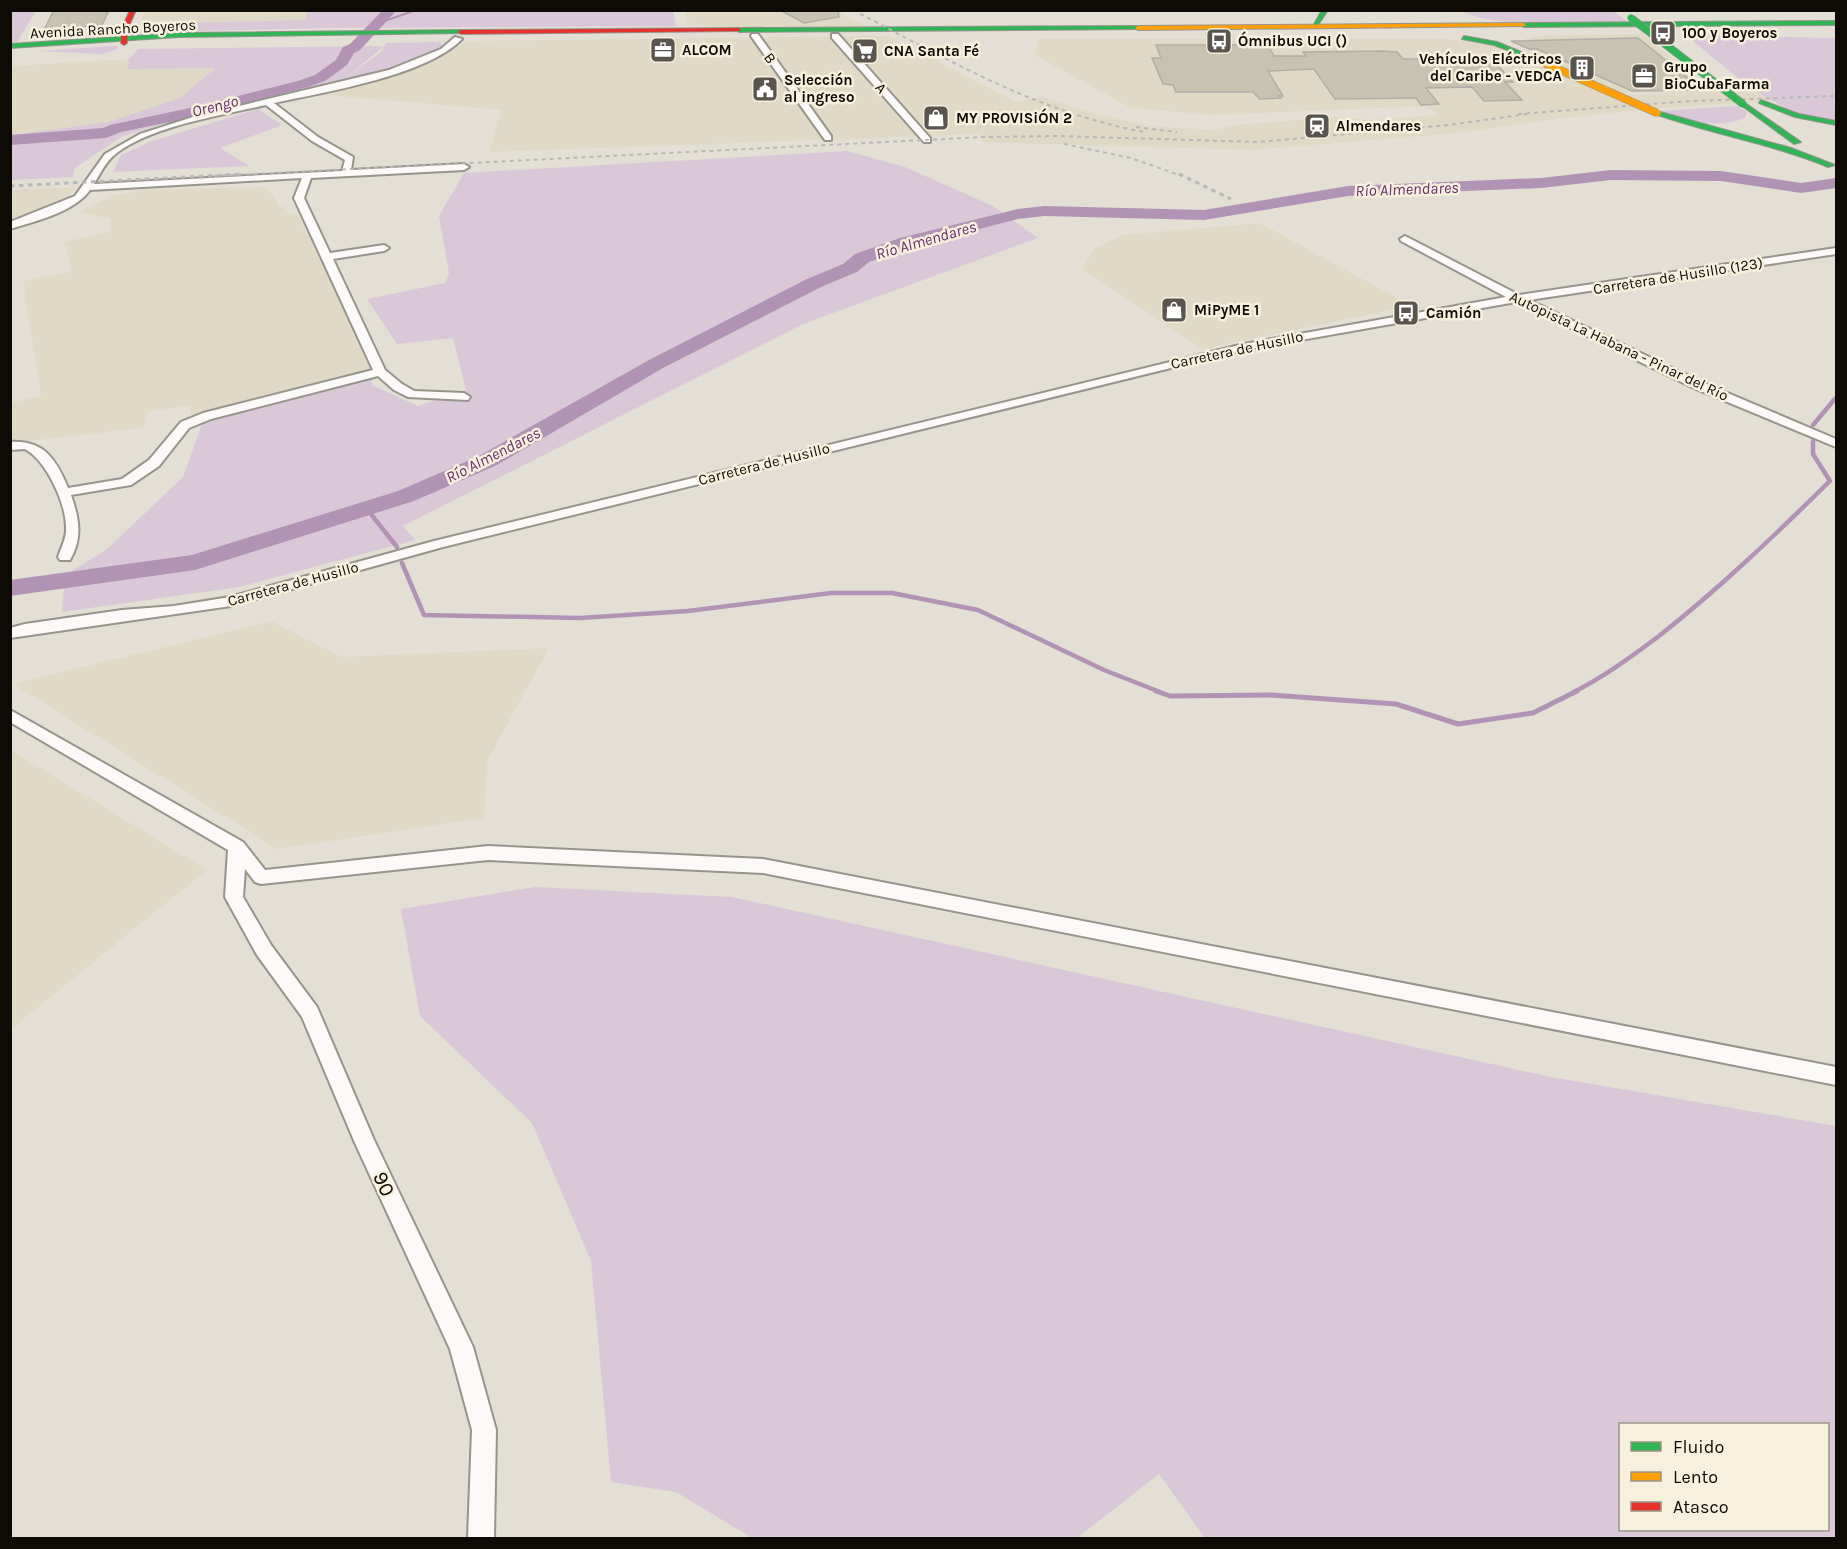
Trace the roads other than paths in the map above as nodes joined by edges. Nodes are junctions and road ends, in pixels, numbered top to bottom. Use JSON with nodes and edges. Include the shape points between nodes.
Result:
{"nodes":[{"id":1,"x":133,"y":10,"type":"edge"},
{"id":2,"x":1325,"y":10,"type":"edge"},
{"id":3,"x":1818,"y":10,"type":"edge"},
{"id":4,"x":1453,"y":12,"type":"edge"},
{"id":5,"x":1634,"y":13,"type":"edge"},
{"id":6,"x":1836,"y":23,"type":"edge"},
{"id":7,"x":1773,"y":24,"type":"junction"},
{"id":8,"x":1545,"y":25,"type":"junction"},
{"id":9,"x":1409,"y":26,"type":"junction"},
{"id":10,"x":1314,"y":27,"type":"junction"},
{"id":11,"x":1836,"y":29,"type":"edge"},
{"id":12,"x":1570,"y":30,"type":"junction"},
{"id":13,"x":1670,"y":30,"type":"junction"},
{"id":14,"x":1140,"y":33,"type":"junction"},
{"id":15,"x":1836,"y":34,"type":"edge"},
{"id":16,"x":755,"y":36,"type":"junction"},
{"id":17,"x":835,"y":36,"type":"junction"},
{"id":18,"x":389,"y":37,"type":"junction"},
{"id":19,"x":458,"y":39,"type":"junction"},
{"id":20,"x":122,"y":41,"type":"junction"},
{"id":21,"x":10,"y":46,"type":"edge"},
{"id":22,"x":10,"y":53,"type":"edge"},
{"id":23,"x":75,"y":56,"type":"dead end"},
{"id":24,"x":1533,"y":58,"type":"junction"},
{"id":25,"x":267,"y":102,"type":"junction"},
{"id":26,"x":1758,"y":107,"type":"junction"},
{"id":27,"x":1658,"y":113,"type":"junction"},
{"id":28,"x":1836,"y":123,"type":"edge"},
{"id":29,"x":1811,"y":136,"type":"dead end"},
{"id":30,"x":828,"y":138,"type":"dead end"},
{"id":31,"x":927,"y":140,"type":"dead end"},
{"id":32,"x":464,"y":167,"type":"dead end"},
{"id":33,"x":1834,"y":167,"type":"edge"},
{"id":34,"x":346,"y":172,"type":"junction"},
{"id":35,"x":308,"y":174,"type":"junction"},
{"id":36,"x":86,"y":187,"type":"junction"},
{"id":37,"x":10,"y":226,"type":"edge"},
{"id":38,"x":1406,"y":238,"type":"dead end"},
{"id":39,"x":384,"y":248,"type":"dead end"},
{"id":40,"x":1836,"y":251,"type":"edge"},
{"id":41,"x":325,"y":257,"type":"junction"},
{"id":42,"x":1520,"y":300,"type":"junction"},
{"id":43,"x":380,"y":372,"type":"junction"},
{"id":44,"x":464,"y":397,"type":"dead end"},
{"id":45,"x":1836,"y":442,"type":"edge"},
{"id":46,"x":10,"y":446,"type":"edge"},
{"id":47,"x":65,"y":492,"type":"junction"},
{"id":48,"x":65,"y":557,"type":"dead end"},
{"id":49,"x":10,"y":633,"type":"edge"},
{"id":50,"x":10,"y":715,"type":"edge"},
{"id":51,"x":237,"y":847,"type":"junction"},
{"id":52,"x":1836,"y":1076,"type":"edge"},
{"id":53,"x":481,"y":1539,"type":"edge"}],
"edges":[{"from":1,"to":20,"type":"main road"},
{"from":2,"to":10,"type":"main road"},
{"from":3,"to":7,"type":"main road","via":[[1809,19]]},
{"from":4,"to":8,"type":"main road","via":[[1492,21]]},
{"from":4,"to":9,"type":"main road"},
{"from":5,"to":26,"type":"main road"},
{"from":5,"to":26,"type":"main road","bridge":true,"via":[[1743,104]]},
{"from":6,"to":7,"type":"main road","name":"Avenida Rancho Boyeros"},
{"from":7,"to":8,"type":"main road","name":"Avenida Rancho Boyeros"},
{"from":8,"to":9,"type":"main road","name":"Avenida Rancho Boyeros"},
{"from":9,"to":10,"type":"main road","name":"Avenida Rancho Boyeros"},
{"from":10,"to":18,"type":"main road","name":"Avenida Rancho Boyeros"},
{"from":11,"to":13,"type":"main road","name":"Avenida Rancho Boyeros"},
{"from":12,"to":13,"type":"main road","name":"Avenida Rancho Boyeros"},
{"from":12,"to":14,"type":"main road","name":"Avenida Rancho Boyeros"},
{"from":12,"to":24,"type":"main road","via":[[1517,37],[1514,44]]},
{"from":13,"to":15,"type":"main road"},
{"from":14,"to":17,"type":"main road","name":"Avenida Rancho Boyeros"},
{"from":14,"to":24,"type":"main road","via":[[1440,36],[1495,44]]},
{"from":16,"to":17,"type":"main road","name":"Avenida Rancho Boyeros"},
{"from":16,"to":19,"type":"main road","name":"Avenida Rancho Boyeros"},
{"from":16,"to":30,"type":"street","name":"B"},
{"from":17,"to":31,"type":"street","name":"A"},
{"from":18,"to":19,"type":"main road","name":"Avenida Rancho Boyeros"},
{"from":18,"to":20,"type":"main road","name":"Avenida Rancho Boyeros"},
{"from":19,"to":25,"type":"street","via":[[439,54],[402,69]]},
{"from":20,"to":21,"type":"main road","name":"Avenida Rancho Boyeros","via":[[101,37]]},
{"from":20,"to":22,"type":"main road","name":"Avenida Rancho Boyeros"},
{"from":22,"to":23,"type":"main road"},
{"from":24,"to":27,"type":"main road","bridge":true},
{"from":25,"to":34,"type":"street","via":[[315,139],[350,159]]},
{"from":25,"to":36,"type":"street","via":[[135,139],[99,164]]},
{"from":26,"to":27,"type":"main road","via":[[1749,123],[1727,127],[1694,124]]},
{"from":26,"to":28,"type":"main road"},
{"from":26,"to":29,"type":"main road"},
{"from":26,"to":33,"type":"main road"},
{"from":27,"to":33,"type":"main road","via":[[1694,126],[1784,146]]},
{"from":32,"to":34,"type":"street"},
{"from":34,"to":35,"type":"street"},
{"from":35,"to":36,"type":"street"},
{"from":35,"to":41,"type":"street","via":[[299,198]]},
{"from":36,"to":37,"type":"street","via":[[78,198]]},
{"from":38,"to":42,"type":"street","name":"Autopista La Habana - Pinar del Río"},
{"from":39,"to":41,"type":"street"},
{"from":40,"to":42,"type":"street","name":"Carretera de Husillo (123)"},
{"from":41,"to":43,"type":"street"},
{"from":42,"to":45,"type":"street","name":"Autopista La Habana - Pinar del Río","via":[[1700,386]]},
{"from":42,"to":49,"type":"street","name":"Carretera de Husillo","via":[[1454,308],[1244,347],[439,544],[231,602]]},
{"from":43,"to":44,"type":"street","via":[[412,394]]},
{"from":43,"to":47,"type":"street","via":[[207,416],[185,425],[154,463],[126,482]]},
{"from":46,"to":47,"type":"street","via":[[30,446],[36,450],[47,460]]},
{"from":47,"to":48,"type":"street","via":[[73,531]]},
{"from":50,"to":51,"type":"street"},
{"from":51,"to":52,"type":"street","via":[[261,877],[488,853],[763,866]]},
{"from":51,"to":53,"type":"street","name":"90","via":[[234,897],[264,950],[310,1013],[365,1143],[461,1347],[484,1430]]}]}
